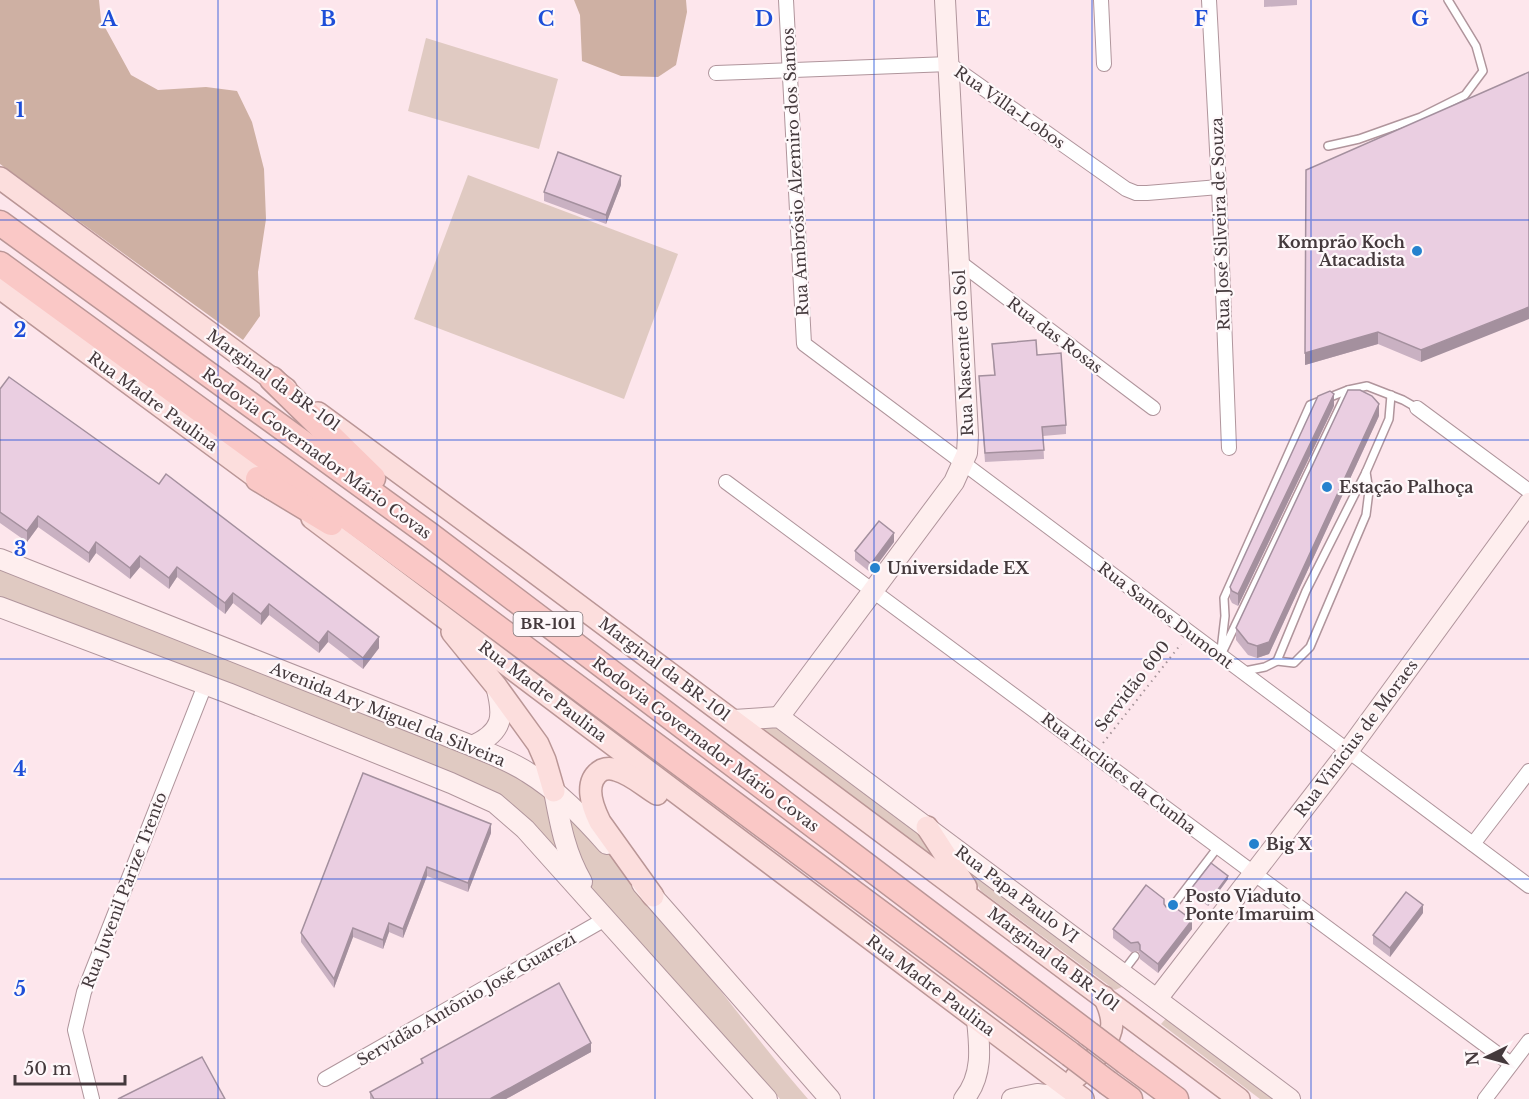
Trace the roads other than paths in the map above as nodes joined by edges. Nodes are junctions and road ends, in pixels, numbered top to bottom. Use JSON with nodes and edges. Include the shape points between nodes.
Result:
{"nodes":[{"id":1,"x":786,"y":0,"type":"edge"},
{"id":2,"x":945,"y":0,"type":"edge"},
{"id":3,"x":1101,"y":0,"type":"edge"},
{"id":4,"x":1209,"y":0,"type":"edge"},
{"id":5,"x":1448,"y":0,"type":"edge"},
{"id":6,"x":949,"y":64,"type":"junction"},
{"id":7,"x":1104,"y":64,"type":"dead end"},
{"id":8,"x":789,"y":69,"type":"junction"},
{"id":9,"x":716,"y":73,"type":"dead end"},
{"id":10,"x":1328,"y":146,"type":"dead end"},
{"id":11,"x":0,"y":178,"type":"edge"},
{"id":12,"x":1219,"y":188,"type":"junction"},
{"id":13,"x":0,"y":223,"type":"edge"},
{"id":14,"x":958,"y":261,"type":"junction"},
{"id":15,"x":0,"y":264,"type":"edge"},
{"id":16,"x":0,"y":288,"type":"edge"},
{"id":17,"x":804,"y":344,"type":"joint"},
{"id":18,"x":272,"y":379,"type":"junction"},
{"id":19,"x":1348,"y":390,"type":"junction"},
{"id":20,"x":1391,"y":395,"type":"junction"},
{"id":21,"x":1153,"y":408,"type":"dead end"},
{"id":22,"x":1418,"y":408,"type":"joint"},
{"id":23,"x":1229,"y":448,"type":"dead end"},
{"id":24,"x":963,"y":463,"type":"junction"},
{"id":25,"x":1366,"y":472,"type":"junction"},
{"id":26,"x":258,"y":479,"type":"junction"},
{"id":27,"x":726,"y":482,"type":"dead end"},
{"id":28,"x":1529,"y":491,"type":"edge"},
{"id":29,"x":1529,"y":503,"type":"edge"},
{"id":30,"x":430,"y":535,"type":"junction"},
{"id":31,"x":0,"y":559,"type":"edge"},
{"id":32,"x":432,"y":579,"type":"junction"},
{"id":33,"x":873,"y":591,"type":"junction"},
{"id":34,"x":431,"y":606,"type":"junction"},
{"id":35,"x":0,"y":607,"type":"edge"},
{"id":36,"x":1221,"y":655,"type":"junction"},
{"id":37,"x":1277,"y":661,"type":"junction"},
{"id":38,"x":1243,"y":672,"type":"junction"},
{"id":39,"x":205,"y":685,"type":"junction"},
{"id":40,"x":496,"y":686,"type":"junction"},
{"id":41,"x":779,"y":717,"type":"junction"},
{"id":42,"x":734,"y":720,"type":"junction"},
{"id":43,"x":472,"y":746,"type":"junction"},
{"id":44,"x":1348,"y":751,"type":"junction"},
{"id":45,"x":1529,"y":771,"type":"edge"},
{"id":46,"x":554,"y":791,"type":"junction"},
{"id":47,"x":927,"y":828,"type":"junction"},
{"id":48,"x":735,"y":837,"type":"junction"},
{"id":49,"x":1473,"y":844,"type":"junction"},
{"id":50,"x":1218,"y":847,"type":"junction"},
{"id":51,"x":1254,"y":875,"type":"junction"},
{"id":52,"x":1529,"y":886,"type":"edge"},
{"id":53,"x":653,"y":896,"type":"junction"},
{"id":54,"x":975,"y":900,"type":"junction"},
{"id":55,"x":1169,"y":911,"type":"edge"},
{"id":56,"x":605,"y":916,"type":"junction"},
{"id":57,"x":1135,"y":956,"type":"dead end"},
{"id":58,"x":1122,"y":973,"type":"junction"},
{"id":59,"x":1104,"y":997,"type":"junction"},
{"id":60,"x":1157,"y":999,"type":"junction"},
{"id":61,"x":978,"y":1020,"type":"junction"},
{"id":62,"x":1141,"y":1024,"type":"junction"},
{"id":63,"x":1529,"y":1041,"type":"edge"},
{"id":64,"x":1511,"y":1064,"type":"junction"},
{"id":65,"x":325,"y":1079,"type":"dead end"},
{"id":66,"x":1062,"y":1084,"type":"junction"},
{"id":67,"x":93,"y":1099,"type":"edge"},
{"id":68,"x":767,"y":1099,"type":"edge"},
{"id":69,"x":830,"y":1099,"type":"edge"},
{"id":70,"x":964,"y":1099,"type":"edge"},
{"id":71,"x":1012,"y":1099,"type":"edge"},
{"id":72,"x":1083,"y":1099,"type":"edge"},
{"id":73,"x":1130,"y":1099,"type":"edge"},
{"id":74,"x":1176,"y":1099,"type":"edge"},
{"id":75,"x":1239,"y":1099,"type":"edge"},
{"id":76,"x":1290,"y":1099,"type":"edge"},
{"id":77,"x":1485,"y":1099,"type":"edge"}],
"edges":[{"from":1,"to":8,"type":"street","name":"Rua Ambrósio Alzemiro dos Santos"},
{"from":2,"to":6,"type":"street","name":"Rua Nascente do Sol"},
{"from":3,"to":7,"type":"street"},
{"from":4,"to":12,"type":"street","name":"Rua José Silveira de Souza"},
{"from":5,"to":10,"type":"lane","via":[[1476,46],[1483,71],[1465,95],[1421,117],[1359,140]]},
{"from":6,"to":8,"type":"street","name":"Rua Villa-Lobos"},
{"from":6,"to":12,"type":"street","name":"Rua Villa-Lobos","via":[[1126,189],[1147,193]]},
{"from":6,"to":14,"type":"street","name":"Rua Nascente do Sol"},
{"from":8,"to":9,"type":"street","name":"Rua Villa-Lobos"},
{"from":8,"to":17,"type":"street","name":"Rua Ambrósio Alzemiro dos Santos"},
{"from":11,"to":18,"type":"main road","name":"Marginal da BR-101"},
{"from":12,"to":23,"type":"street","name":"Rua José Silveira de Souza"},
{"from":13,"to":30,"type":"highway","name":"Rodovia Governador Mário Covas","number":"BR-101"},
{"from":14,"to":21,"type":"street","name":"Rua das Rosas"},
{"from":14,"to":24,"type":"street","name":"Rua Nascente do Sol","via":[[968,435]]},
{"from":15,"to":32,"type":"highway","name":"Rodovia Governador Mário Covas","number":"BR-101"},
{"from":16,"to":26,"type":"main road","name":"Rua Madre Paulina"},
{"from":17,"to":24,"type":"street","name":"Rua Santos Dumont"},
{"from":18,"to":30,"type":"highway"},
{"from":18,"to":42,"type":"main road","name":"Marginal da BR-101"},
{"from":19,"to":20,"type":"lane","via":[[1366,386]]},
{"from":19,"to":36,"type":"lane"},
{"from":19,"to":36,"type":"lane","via":[[1310,405],[1224,598]]},
{"from":20,"to":22,"type":"lane"},
{"from":20,"to":25,"type":"lane","via":[[1389,419]]},
{"from":22,"to":28,"type":"street"},
{"from":24,"to":33,"type":"street","name":"Rua Nascente do Sol","via":[[954,482]]},
{"from":24,"to":36,"type":"street","name":"Rua Santos Dumont"},
{"from":25,"to":37,"type":"lane","via":[[1306,591]]},
{"from":25,"to":37,"type":"lane","via":[[1366,515],[1310,647],[1294,663]]},
{"from":26,"to":32,"type":"highway"},
{"from":26,"to":34,"type":"main road","name":"Rua Madre Paulina"},
{"from":27,"to":33,"type":"street","name":"Rua Euclides da Cunha"},
{"from":29,"to":44,"type":"street","name":"Rua Vinícius de Moraes"},
{"from":30,"to":74,"type":"highway","name":"Rodovia Governador Mário Covas","number":"BR-101","bridge":true},
{"from":31,"to":43,"type":"street","name":"Avenida Ary Miguel da Silveira"},
{"from":32,"to":73,"type":"highway","name":"Rodovia Governador Mário Covas","number":"BR-101","bridge":true},
{"from":33,"to":41,"type":"street","name":"Rua Nascente do Sol"},
{"from":33,"to":50,"type":"street","name":"Rua Euclides da Cunha"},
{"from":34,"to":40,"type":"main road"},
{"from":34,"to":48,"type":"main road","name":"Rua Madre Paulina"},
{"from":35,"to":39,"type":"street"},
{"from":36,"to":38,"type":"street","name":"Rua Santos Dumont"},
{"from":37,"to":38,"type":"lane"},
{"from":38,"to":44,"type":"street","name":"Rua Santos Dumont"},
{"from":39,"to":56,"type":"street","via":[[495,803],[525,829]]},
{"from":39,"to":67,"type":"street","name":"Rua Juvenil Parize Trento","via":[[79,1010],[75,1030]]},
{"from":40,"to":43,"type":"street","via":[[501,705],[498,725],[491,736]]},
{"from":40,"to":46,"type":"main road","via":[[538,744]]},
{"from":41,"to":42,"type":"street"},
{"from":41,"to":47,"type":"street","name":"Rua Papa Paulo VI"},
{"from":42,"to":54,"type":"main road","name":"Marginal da BR-101"},
{"from":43,"to":46,"type":"street","name":"Avenida Ary Miguel da Silveira","via":[[517,767]]},
{"from":44,"to":49,"type":"street","name":"Rua Santos Dumont"},
{"from":44,"to":51,"type":"street","name":"Rua Vinícius de Moraes"},
{"from":45,"to":49,"type":"street"},
{"from":46,"to":53,"type":"street","name":"Avenida Ary Miguel da Silveira"},
{"from":46,"to":56,"type":"street","via":[[562,837],[573,866]]},
{"from":47,"to":54,"type":"main road"},
{"from":47,"to":58,"type":"street","name":"Rua Papa Paulo VI"},
{"from":48,"to":53,"type":"main road","via":[[717,832],[626,773],[606,768],[596,774],[590,794],[594,811]]},
{"from":48,"to":61,"type":"main road","name":"Rua Madre Paulina"},
{"from":49,"to":52,"type":"street","name":"Rua Santos Dumont"},
{"from":50,"to":51,"type":"street","name":"Rua Euclides da Cunha"},
{"from":50,"to":55,"type":"lane"},
{"from":51,"to":60,"type":"street","name":"Rua Vinícius de Moraes"},
{"from":51,"to":64,"type":"street","name":"Rua Euclides da Cunha"},
{"from":53,"to":69,"type":"street","name":"Avenida Ary Miguel da Silveira"},
{"from":54,"to":59,"type":"main road","name":"Marginal da BR-101"},
{"from":56,"to":65,"type":"street","name":"Servidão Antônio José Guarezi"},
{"from":56,"to":68,"type":"street"},
{"from":57,"to":58,"type":"lane"},
{"from":58,"to":60,"type":"street","name":"Rua Papa Paulo VI"},
{"from":59,"to":62,"type":"main road","name":"Marginal da BR-101"},
{"from":59,"to":66,"type":"main road","via":[[1111,1031],[1094,1061]]},
{"from":60,"to":76,"type":"street","name":"Rua Papa Paulo VI"},
{"from":61,"to":66,"type":"main road","name":"Rua Madre Paulina"},
{"from":61,"to":70,"type":"street","via":[[977,1077]]},
{"from":62,"to":72,"type":"main road","via":[[1096,1063]]},
{"from":62,"to":75,"type":"main road","name":"Marginal da BR-101"},
{"from":63,"to":64,"type":"street"},
{"from":64,"to":77,"type":"street"},
{"from":66,"to":72,"type":"main road","name":"Rua Madre Paulina"},
{"from":71,"to":72,"type":"street","via":[[1036,1094]]}]}
